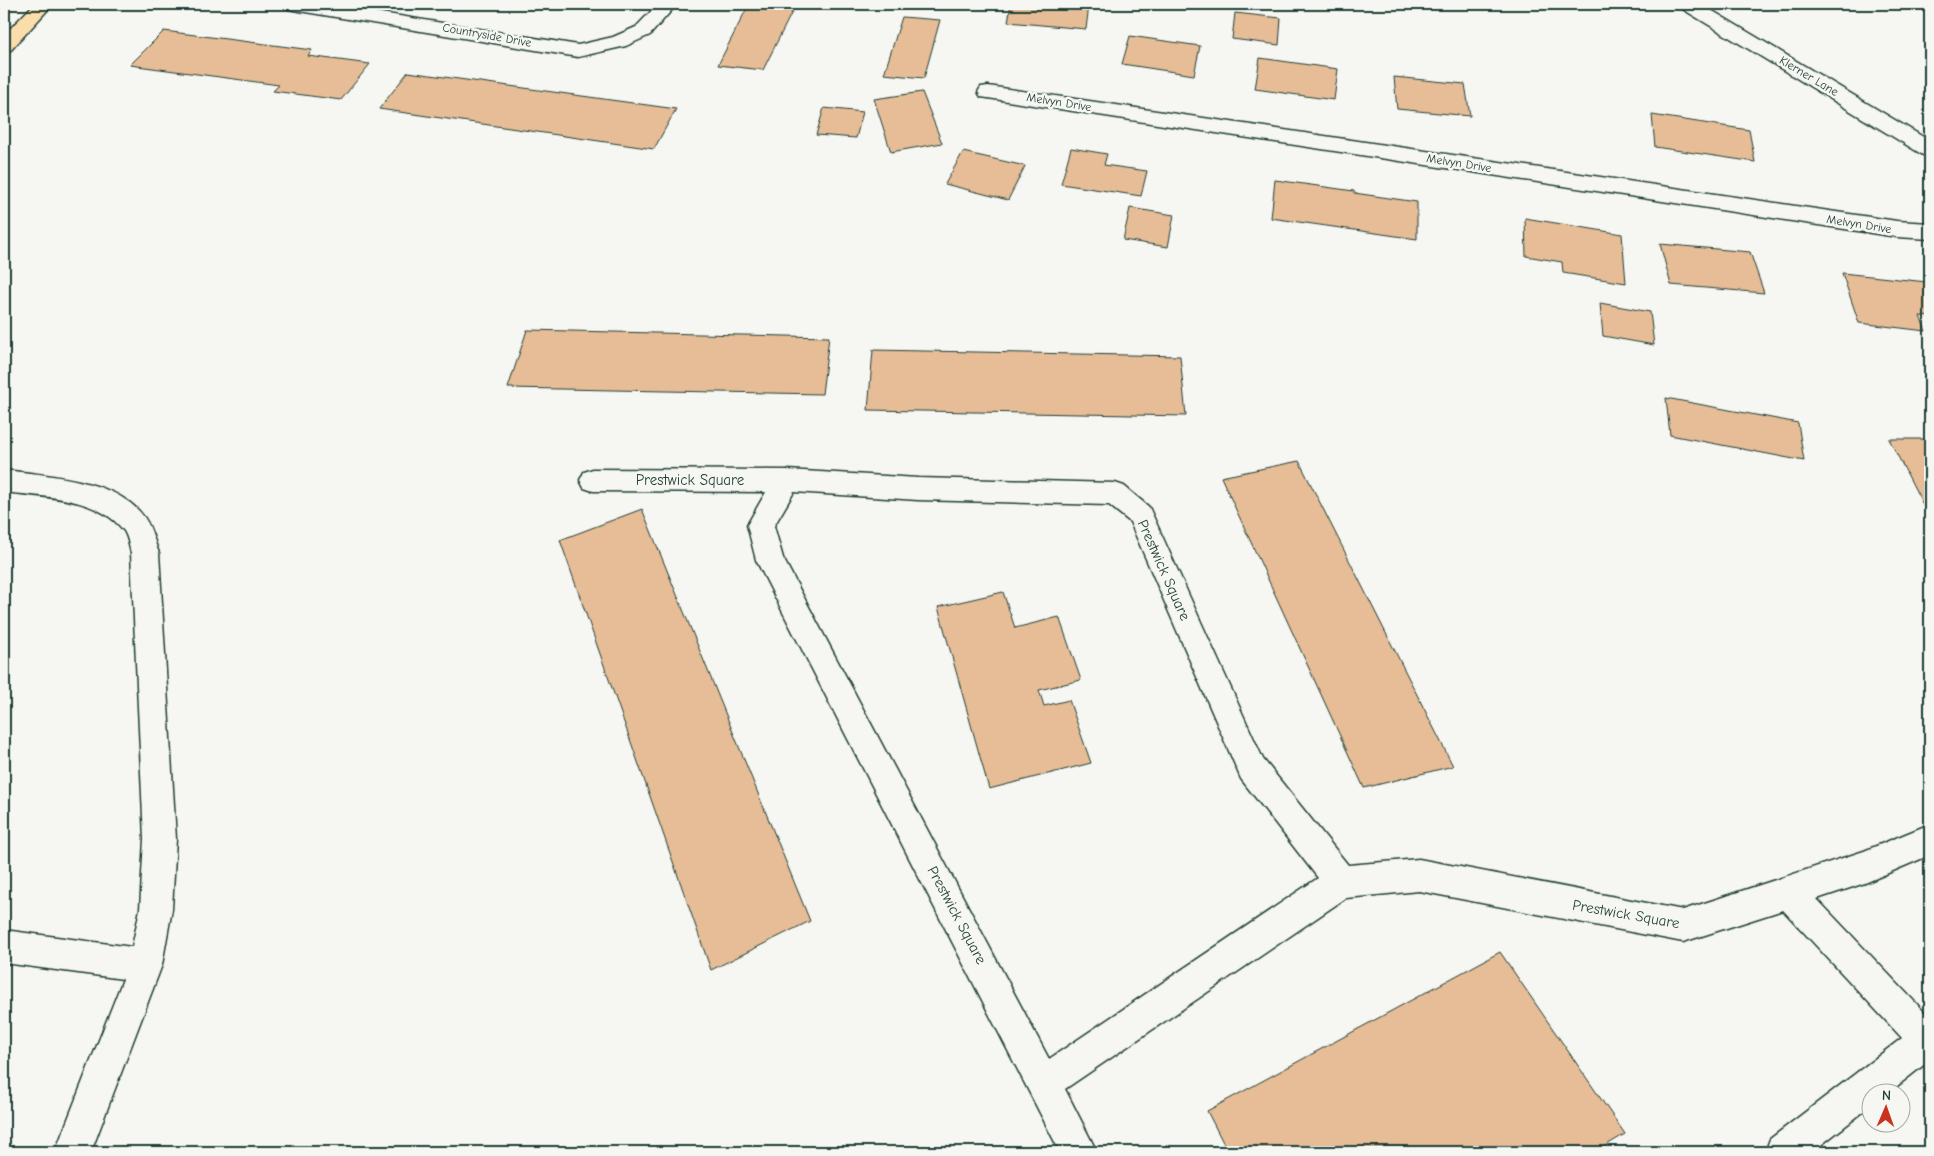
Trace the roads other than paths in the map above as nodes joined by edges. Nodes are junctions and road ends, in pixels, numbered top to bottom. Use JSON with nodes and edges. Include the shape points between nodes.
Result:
{"nodes":[{"id":1,"x":44,"y":4,"type":"edge"},
{"id":2,"x":293,"y":4,"type":"edge"},
{"id":3,"x":668,"y":4,"type":"edge"},
{"id":4,"x":1688,"y":4,"type":"edge"},
{"id":5,"x":4,"y":46,"type":"edge"},
{"id":6,"x":988,"y":92,"type":"dead end"},
{"id":7,"x":1930,"y":150,"type":"edge"},
{"id":8,"x":1930,"y":231,"type":"edge"},
{"id":9,"x":593,"y":480,"type":"dead end"},
{"id":10,"x":4,"y":481,"type":"edge"},
{"id":11,"x":787,"y":481,"type":"junction"},
{"id":12,"x":1930,"y":839,"type":"edge"},
{"id":13,"x":1341,"y":882,"type":"junction"},
{"id":14,"x":1789,"y":892,"type":"junction"},
{"id":15,"x":4,"y":946,"type":"edge"},
{"id":16,"x":145,"y":965,"type":"junction"},
{"id":17,"x":1929,"y":1042,"type":"edge"},
{"id":18,"x":1044,"y":1083,"type":"junction"},
{"id":19,"x":73,"y":1152,"type":"edge"},
{"id":20,"x":1079,"y":1152,"type":"edge"},
{"id":21,"x":1783,"y":1152,"type":"edge"}],
"edges":[{"from":1,"to":5,"type":"main road"},
{"from":2,"to":3,"type":"street","name":"Countryside Drive","via":[[578,51],[619,42],[643,31]]},
{"from":4,"to":7,"type":"street","name":"Klerner Lane"},
{"from":6,"to":8,"type":"street","name":"Melvyn Drive","via":[[1868,225]]},
{"from":9,"to":11,"type":"street","name":"Prestwick Square"},
{"from":10,"to":16,"type":"street","via":[[73,490],[109,503],[134,525],[145,553],[160,839],[156,909]]},
{"from":11,"to":13,"type":"street","name":"Prestwick Square","via":[[918,489],[1115,494],[1140,515],[1252,769]]},
{"from":11,"to":18,"type":"street","name":"Prestwick Square","via":[[760,525],[770,560]]},
{"from":12,"to":14,"type":"street","name":"Prestwick Square","via":[[1865,867]]},
{"from":13,"to":14,"type":"street","name":"Prestwick Square","via":[[1419,875],[1683,926]]},
{"from":13,"to":18,"type":"street","name":"Prestwick Square"},
{"from":14,"to":17,"type":"street"},
{"from":15,"to":16,"type":"street"},
{"from":16,"to":19,"type":"street"},
{"from":17,"to":21,"type":"street"},
{"from":18,"to":20,"type":"street","name":"Prestwick Square"}]}
